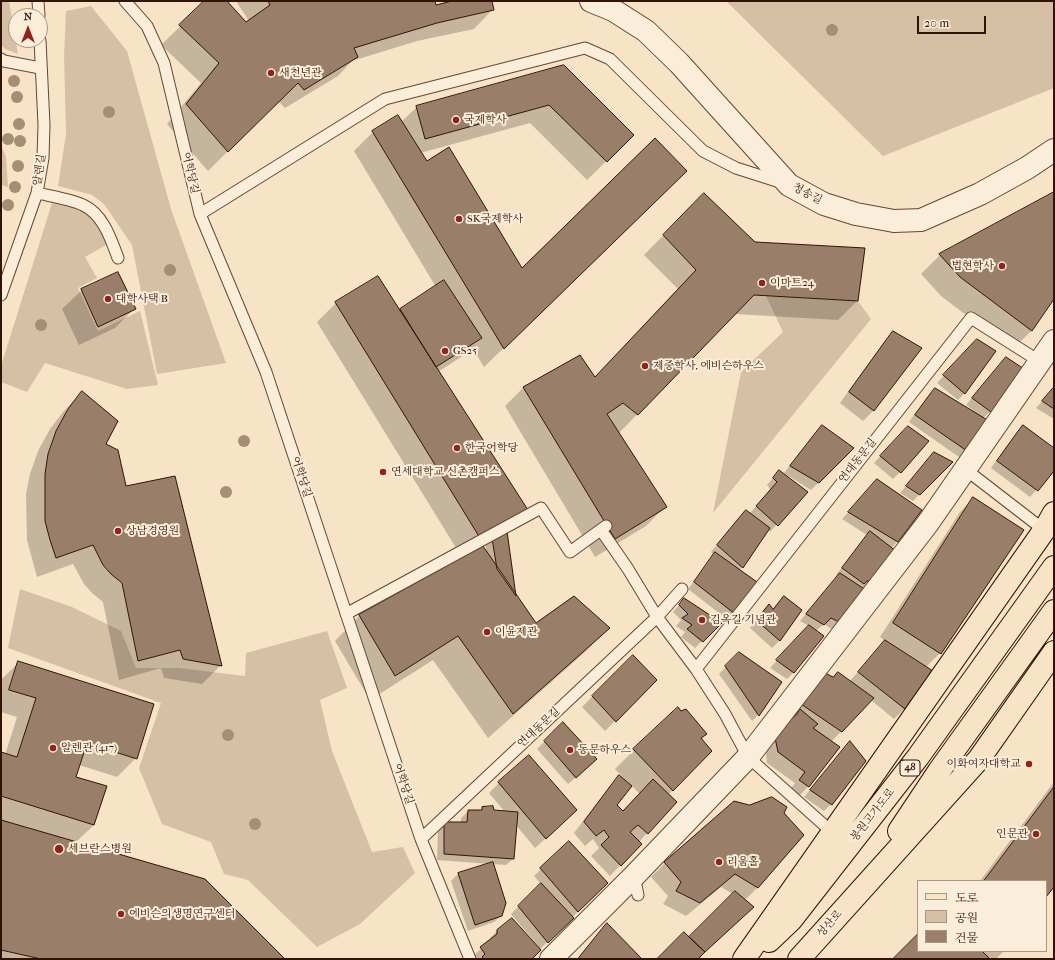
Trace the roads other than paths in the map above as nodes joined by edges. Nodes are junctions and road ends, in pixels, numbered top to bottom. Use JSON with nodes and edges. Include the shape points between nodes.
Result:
{"nodes":[{"id":1,"x":125,"y":1,"type":"edge"},
{"id":2,"x":591,"y":1,"type":"edge"},
{"id":3,"x":40,"y":48,"type":"edge"},
{"id":4,"x":1,"y":59,"type":"edge"},
{"id":5,"x":40,"y":68,"type":"junction"},
{"id":6,"x":1054,"y":150,"type":"edge"},
{"id":7,"x":789,"y":185,"type":"junction"},
{"id":8,"x":37,"y":193,"type":"junction"},
{"id":9,"x":200,"y":214,"type":"junction"},
{"id":10,"x":118,"y":258,"type":"dead end"},
{"id":11,"x":1,"y":295,"type":"edge"},
{"id":12,"x":1054,"y":341,"type":"edge"},
{"id":13,"x":1039,"y":362,"type":"junction"},
{"id":14,"x":965,"y":470,"type":"junction"},
{"id":15,"x":1049,"y":521,"type":"edge"},
{"id":16,"x":1054,"y":567,"type":"edge"},
{"id":17,"x":682,"y":589,"type":"dead end"},
{"id":18,"x":1054,"y":611,"type":"edge"},
{"id":19,"x":346,"y":614,"type":"junction"},
{"id":20,"x":657,"y":617,"type":"junction"},
{"id":21,"x":1054,"y":652,"type":"edge"},
{"id":22,"x":696,"y":669,"type":"junction"},
{"id":23,"x":748,"y":757,"type":"junction"},
{"id":24,"x":833,"y":833,"type":"junction"},
{"id":25,"x":421,"y":839,"type":"junction"},
{"id":26,"x":861,"y":888,"type":"junction"},
{"id":27,"x":470,"y":959,"type":"edge"},
{"id":28,"x":551,"y":959,"type":"edge"},
{"id":29,"x":744,"y":959,"type":"edge"},
{"id":30,"x":752,"y":959,"type":"edge"},
{"id":31,"x":799,"y":959,"type":"edge"}],
"edges":[{"from":1,"to":9,"type":"lane","name":"어학당길","via":[[147,26],[164,63]]},
{"from":2,"to":7,"type":"street","name":"청송길","via":[[613,10],[646,31],[679,63]]},
{"from":3,"to":5,"type":"lane","name":"알렌길"},
{"from":4,"to":5,"type":"lane"},
{"from":5,"to":8,"type":"lane","name":"알렌길","via":[[44,138]]},
{"from":6,"to":7,"type":"street","name":"청송길","via":[[980,194],[921,220],[894,221],[856,214],[824,204]]},
{"from":7,"to":9,"type":"lane","via":[[736,168],[703,151],[610,59],[585,48],[386,99]]},
{"from":8,"to":10,"type":"lane","via":[[82,204],[95,213],[106,228]]},
{"from":8,"to":11,"type":"lane","name":"알렌길"},
{"from":9,"to":19,"type":"lane","name":"어학당길","via":[[266,372]]},
{"from":12,"to":13,"type":"street"},
{"from":13,"to":14,"type":"street"},
{"from":13,"to":22,"type":"lane","name":"연대동문길","via":[[971,318]]},
{"from":14,"to":15,"type":"lane","via":[[1035,523]]},
{"from":14,"to":23,"type":"street","via":[[928,523]]},
{"from":15,"to":24,"type":"main road"},
{"from":16,"to":30,"type":"main road","name":"봉원고가도로","number":"48","via":[[918,757],[791,920]]},
{"from":17,"to":20,"type":"lane","name":"연대동문길"},
{"from":18,"to":26,"type":"main road","number":"48","via":[[939,771]]},
{"from":19,"to":20,"type":"lane","via":[[541,508],[570,552],[604,528]]},
{"from":19,"to":25,"type":"lane","name":"어학당길"},
{"from":20,"to":22,"type":"lane"},
{"from":20,"to":25,"type":"lane","name":"연대동문길"},
{"from":21,"to":26,"type":"main road","via":[[979,759]]},
{"from":22,"to":23,"type":"lane","via":[[725,714]]},
{"from":23,"to":24,"type":"lane"},
{"from":23,"to":28,"type":"street","via":[[636,885]]},
{"from":24,"to":29,"type":"main road"},
{"from":25,"to":27,"type":"lane","name":"어학당길"},
{"from":26,"to":31,"type":"main road","name":"성산로","number":"48"}]}
